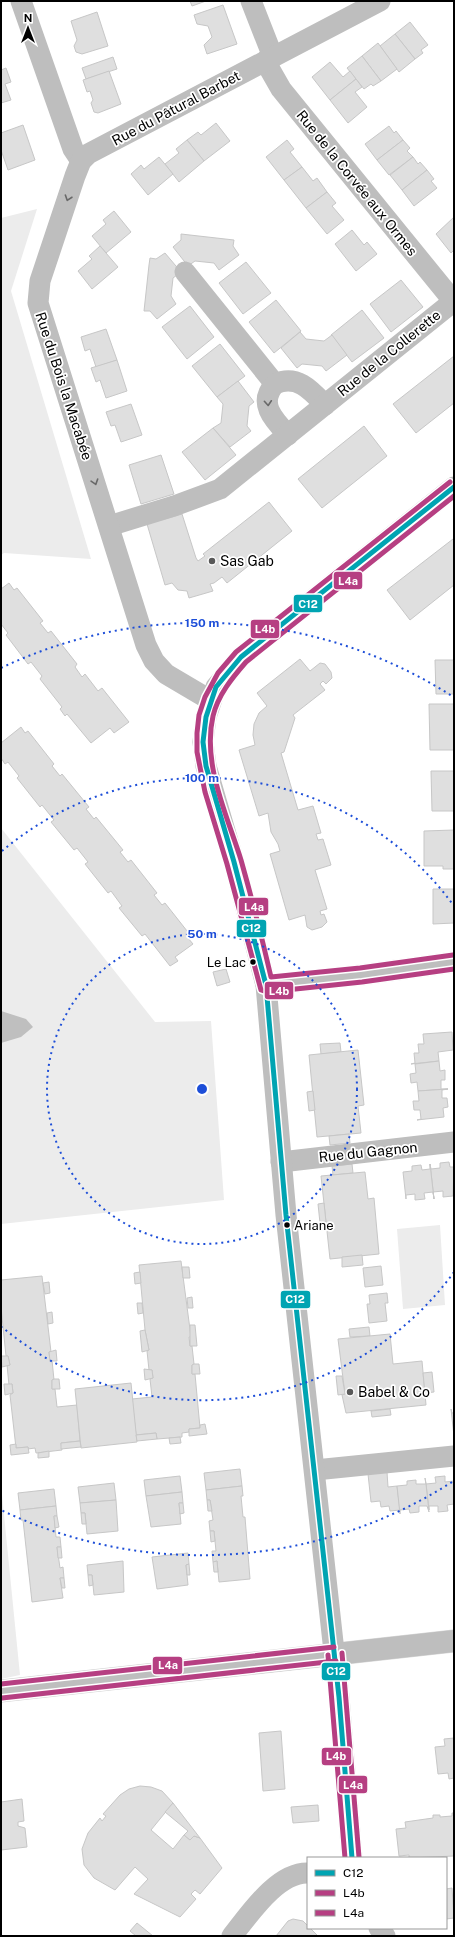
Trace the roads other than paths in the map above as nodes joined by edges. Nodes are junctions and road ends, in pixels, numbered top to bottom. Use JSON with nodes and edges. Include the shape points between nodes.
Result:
{"nodes":[{"id":1,"x":21,"y":1,"type":"edge"},
{"id":2,"x":252,"y":1,"type":"edge"},
{"id":3,"x":380,"y":1,"type":"edge"},
{"id":4,"x":269,"y":59,"type":"junction"},
{"id":5,"x":81,"y":161,"type":"junction"},
{"id":6,"x":185,"y":272,"type":"dead end"},
{"id":7,"x":454,"y":302,"type":"edge"},
{"id":8,"x":275,"y":384,"type":"junction"},
{"id":9,"x":325,"y":405,"type":"junction"},
{"id":10,"x":288,"y":435,"type":"junction"},
{"id":11,"x":454,"y":487,"type":"edge"},
{"id":12,"x":109,"y":526,"type":"junction"},
{"id":13,"x":210,"y":700,"type":"junction"},
{"id":14,"x":454,"y":962,"type":"edge"},
{"id":15,"x":266,"y":985,"type":"junction"},
{"id":16,"x":454,"y":1142,"type":"edge"},
{"id":17,"x":281,"y":1162,"type":"junction"},
{"id":18,"x":454,"y":1456,"type":"edge"},
{"id":19,"x":315,"y":1470,"type":"junction"},
{"id":20,"x":454,"y":1642,"type":"edge"},
{"id":21,"x":335,"y":1654,"type":"junction"},
{"id":22,"x":1,"y":1691,"type":"edge"},
{"id":23,"x":352,"y":1857,"type":"edge"},
{"id":24,"x":307,"y":1873,"type":"edge"},
{"id":25,"x":232,"y":1936,"type":"edge"}],
"edges":[{"from":1,"to":5,"type":"street","via":[[73,149]]},
{"from":2,"to":4,"type":"street"},
{"from":3,"to":4,"type":"street","name":"Rue du Pâtural Barbet"},
{"from":4,"to":5,"type":"street","name":"Rue du Pâtural Barbet","via":[[88,154]]},
{"from":4,"to":7,"type":"street","name":"Rue de la Corvée aux Ormes","via":[[281,90]]},
{"from":5,"to":12,"type":"street","name":"Rue du Bois la Macabée","one_way":true,"via":[[40,281],[38,303]]},
{"from":6,"to":8,"type":"street"},
{"from":7,"to":9,"type":"street","name":"Rue de la Collerette"},
{"from":8,"to":9,"type":"street","name":"Rue de la Collerette","via":[[288,380],[299,382],[309,388]]},
{"from":8,"to":10,"type":"street","one_way":true,"via":[[268,396],[267,405],[272,417]]},
{"from":9,"to":10,"type":"street","name":"Rue de la Collerette"},
{"from":10,"to":12,"type":"street","name":"Rue de la Collerette","via":[[220,489]]},
{"from":11,"to":13,"type":"street","via":[[241,657],[216,687]]},
{"from":12,"to":13,"type":"street","name":"Rue du Bois la Macabée","via":[[146,645],[154,661],[166,674]]},
{"from":13,"to":15,"type":"street","via":[[203,742],[206,766]]},
{"from":14,"to":15,"type":"street"},
{"from":15,"to":17,"type":"street"},
{"from":16,"to":17,"type":"street","name":"Rue du Gagnon"},
{"from":17,"to":19,"type":"street"},
{"from":18,"to":19,"type":"street"},
{"from":19,"to":21,"type":"street"},
{"from":20,"to":21,"type":"main road"},
{"from":21,"to":22,"type":"main road"},
{"from":21,"to":23,"type":"street"},
{"from":24,"to":25,"type":"street","via":[[287,1879],[264,1897]]}]}
